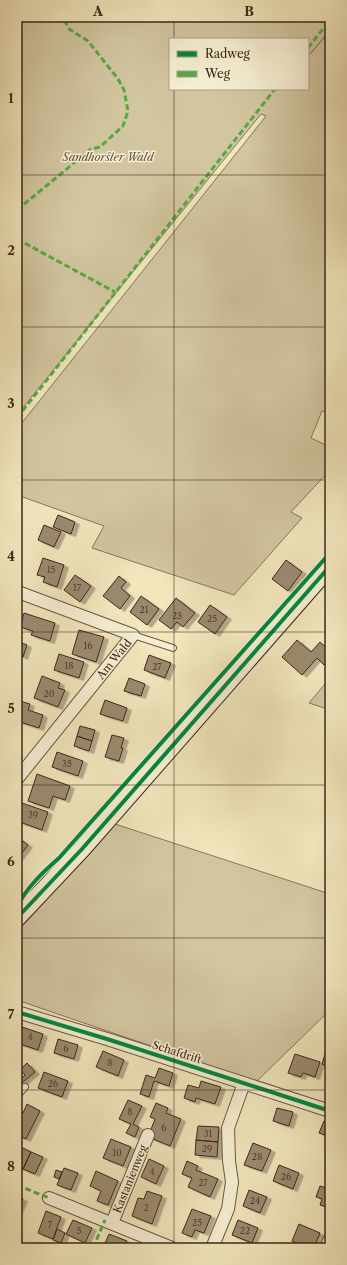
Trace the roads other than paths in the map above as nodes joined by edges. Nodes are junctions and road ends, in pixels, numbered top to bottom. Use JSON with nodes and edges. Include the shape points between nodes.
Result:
{"nodes":[{"id":1,"x":330,"y":566,"type":"edge"},
{"id":2,"x":17,"y":594,"type":"edge"},
{"id":3,"x":133,"y":635,"type":"junction"},
{"id":4,"x":173,"y":648,"type":"dead end"},
{"id":5,"x":17,"y":779,"type":"edge"},
{"id":6,"x":17,"y":918,"type":"edge"},
{"id":7,"x":17,"y":1012,"type":"edge"},
{"id":8,"x":244,"y":1083,"type":"junction"},
{"id":9,"x":25,"y":1087,"type":"dead end"},
{"id":10,"x":17,"y":1096,"type":"edge"},
{"id":11,"x":330,"y":1111,"type":"edge"},
{"id":12,"x":148,"y":1135,"type":"dead end"},
{"id":13,"x":48,"y":1198,"type":"dead end"},
{"id":14,"x":112,"y":1223,"type":"junction"},
{"id":15,"x":330,"y":1239,"type":"edge"},
{"id":16,"x":172,"y":1248,"type":"edge"},
{"id":17,"x":212,"y":1248,"type":"edge"},
{"id":18,"x":326,"y":1248,"type":"edge"}],
"edges":[{"from":1,"to":6,"type":"street","via":[[82,849]]},
{"from":2,"to":3,"type":"street","name":"Am Wald","via":[[18,592]]},
{"from":3,"to":4,"type":"lane"},
{"from":3,"to":5,"type":"street","name":"Am Wald"},
{"from":7,"to":8,"type":"street","name":"Schafdrift"},
{"from":8,"to":11,"type":"street","name":"Schafdrift"},
{"from":8,"to":17,"type":"street","via":[[228,1128],[232,1182],[228,1209]]},
{"from":9,"to":10,"type":"lane"},
{"from":12,"to":14,"type":"street","name":"Kastanienweg"},
{"from":13,"to":14,"type":"street","name":"Kastanienweg"},
{"from":14,"to":16,"type":"street","name":"Kastanienweg"},
{"from":15,"to":18,"type":"street"}]}
